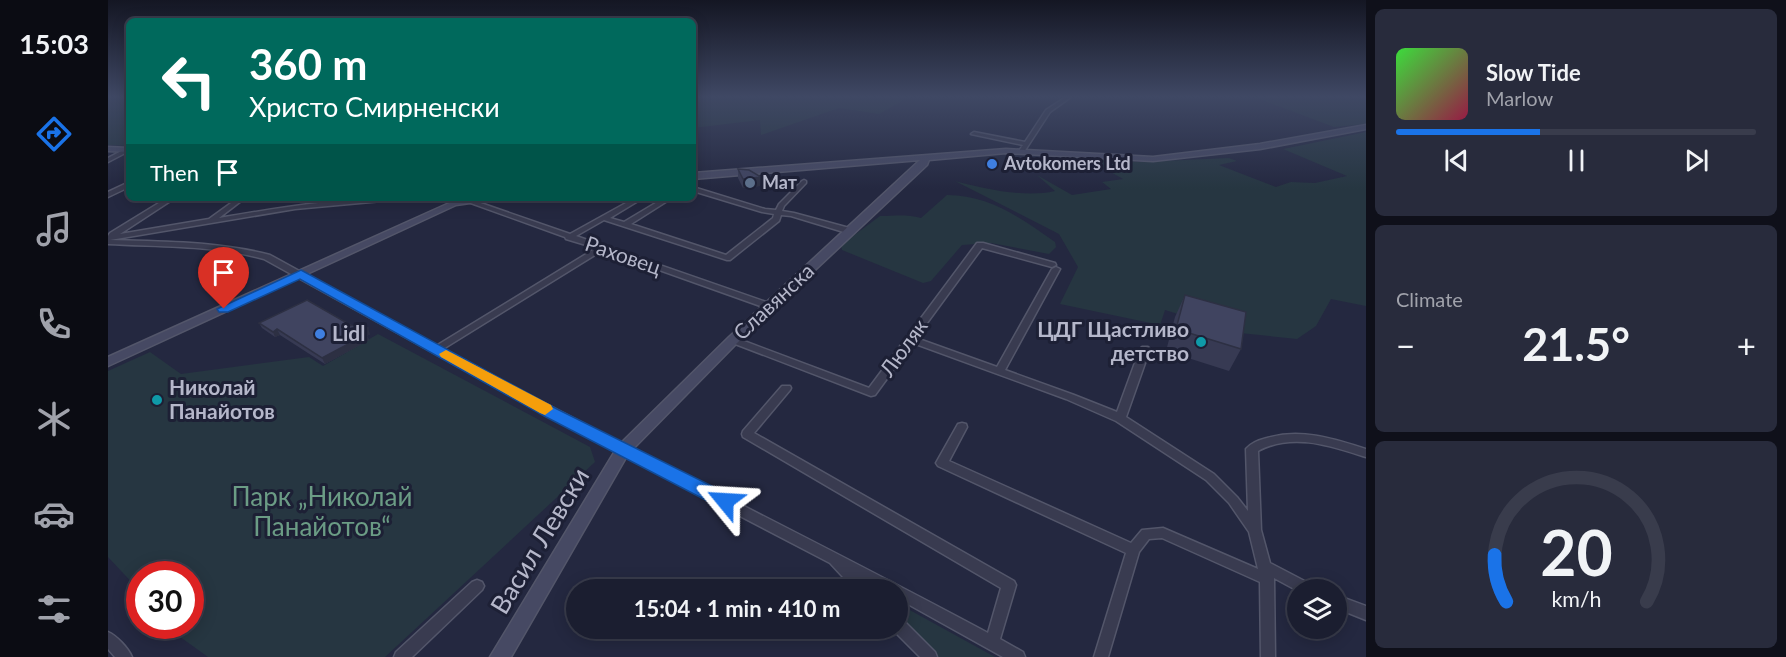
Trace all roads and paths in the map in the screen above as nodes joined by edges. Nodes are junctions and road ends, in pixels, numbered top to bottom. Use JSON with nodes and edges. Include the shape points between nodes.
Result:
{"nodes":[{"id":1,"x":1037,"y":128,"type":"edge"},
{"id":2,"x":1363,"y":128,"type":"edge"},
{"id":3,"x":974,"y":134,"type":"dead end"},
{"id":4,"x":1023,"y":148,"type":"junction"},
{"id":5,"x":108,"y":149,"type":"edge"},
{"id":6,"x":126,"y":150,"type":"edge"},
{"id":7,"x":126,"y":151,"type":"edge"},
{"id":8,"x":925,"y":157,"type":"junction"},
{"id":9,"x":108,"y":160,"type":"edge"},
{"id":10,"x":696,"y":176,"type":"edge"},
{"id":11,"x":804,"y":182,"type":"dead end"},
{"id":12,"x":126,"y":186,"type":"edge"},
{"id":13,"x":696,"y":190,"type":"edge"},
{"id":14,"x":108,"y":195,"type":"edge"},
{"id":15,"x":167,"y":201,"type":"edge"},
{"id":16,"x":238,"y":201,"type":"edge"},
{"id":17,"x":306,"y":201,"type":"edge"},
{"id":18,"x":360,"y":201,"type":"edge"},
{"id":19,"x":467,"y":201,"type":"edge"},
{"id":20,"x":472,"y":201,"type":"edge"},
{"id":21,"x":635,"y":201,"type":"edge"},
{"id":22,"x":664,"y":201,"type":"edge"},
{"id":23,"x":295,"y":207,"type":"junction"},
{"id":24,"x":777,"y":214,"type":"junction"},
{"id":25,"x":604,"y":218,"type":"junction"},
{"id":26,"x":210,"y":220,"type":"junction"},
{"id":27,"x":626,"y":225,"type":"junction"},
{"id":28,"x":850,"y":231,"type":"junction"},
{"id":29,"x":569,"y":237,"type":"junction"},
{"id":30,"x":108,"y":239,"type":"edge"},
{"id":31,"x":601,"y":248,"type":"junction"},
{"id":32,"x":301,"y":274,"type":"junction"},
{"id":33,"x":769,"y":306,"type":"junction"},
{"id":34,"x":910,"y":339,"type":"junction"},
{"id":35,"x":733,"y":340,"type":"junction"},
{"id":36,"x":437,"y":349,"type":"junction"},
{"id":37,"x":1145,"y":349,"type":"dead end"},
{"id":38,"x":109,"y":360,"type":"edge"},
{"id":39,"x":1000,"y":371,"type":"junction"},
{"id":40,"x":786,"y":388,"type":"dead end"},
{"id":41,"x":1120,"y":418,"type":"junction"},
{"id":42,"x":962,"y":427,"type":"dead end"},
{"id":43,"x":623,"y":450,"type":"junction"},
{"id":44,"x":1366,"y":453,"type":"edge"},
{"id":45,"x":1255,"y":530,"type":"junction"},
{"id":46,"x":1133,"y":550,"type":"junction"},
{"id":47,"x":828,"y":553,"type":"junction"},
{"id":48,"x":1266,"y":573,"type":"junction"},
{"id":49,"x":853,"y":579,"type":"edge"},
{"id":50,"x":876,"y":579,"type":"edge"},
{"id":51,"x":1287,"y":581,"type":"edge"},
{"id":52,"x":477,"y":586,"type":"dead end"},
{"id":53,"x":908,"y":596,"type":"edge"},
{"id":54,"x":1347,"y":605,"type":"edge"},
{"id":55,"x":1366,"y":613,"type":"edge"},
{"id":56,"x":908,"y":635,"type":"edge"},
{"id":57,"x":108,"y":639,"type":"edge"},
{"id":58,"x":992,"y":642,"type":"junction"},
{"id":59,"x":125,"y":657,"type":"edge"},
{"id":60,"x":400,"y":657,"type":"edge"},
{"id":61,"x":500,"y":657,"type":"edge"},
{"id":62,"x":930,"y":657,"type":"edge"},
{"id":63,"x":1018,"y":657,"type":"edge"},
{"id":64,"x":1101,"y":657,"type":"edge"},
{"id":65,"x":1268,"y":657,"type":"edge"}],
"edges":[{"from":1,"to":4,"type":"street"},
{"from":2,"to":4,"type":"street","via":[[1275,146],[1153,159]]},
{"from":3,"to":4,"type":"street"},
{"from":4,"to":8,"type":"street"},
{"from":5,"to":6,"type":"street"},
{"from":7,"to":9,"type":"street"},
{"from":8,"to":10,"type":"street"},
{"from":8,"to":28,"type":"street","name":"Славянска","via":[[924,163]]},
{"from":11,"to":24,"type":"street"},
{"from":12,"to":14,"type":"street"},
{"from":13,"to":24,"type":"street"},
{"from":15,"to":30,"type":"street"},
{"from":16,"to":26,"type":"street"},
{"from":17,"to":23,"type":"street"},
{"from":18,"to":23,"type":"street"},
{"from":19,"to":32,"type":"street"},
{"from":20,"to":29,"type":"street","name":"Раховец"},
{"from":21,"to":25,"type":"street"},
{"from":22,"to":27,"type":"street"},
{"from":23,"to":26,"type":"street"},
{"from":24,"to":27,"type":"street","via":[[776,219],[727,258]]},
{"from":24,"to":28,"type":"street","via":[[792,214]]},
{"from":25,"to":27,"type":"street"},
{"from":25,"to":29,"type":"street"},
{"from":26,"to":30,"type":"street"},
{"from":28,"to":33,"type":"street","name":"Славянска"},
{"from":29,"to":31,"type":"street","name":"Раховец"},
{"from":30,"to":32,"type":"street","via":[[248,251]]},
{"from":31,"to":33,"type":"street","name":"Раховец"},
{"from":31,"to":36,"type":"street"},
{"from":32,"to":36,"type":"street"},
{"from":32,"to":38,"type":"street"},
{"from":33,"to":35,"type":"street","name":"Славянска"},
{"from":34,"to":35,"type":"street","name":"Люляк","via":[[871,393]]},
{"from":34,"to":39,"type":"street"},
{"from":34,"to":39,"type":"street","name":"Люляк","via":[[980,245],[1054,267]]},
{"from":35,"to":43,"type":"street","name":"Славянска"},
{"from":36,"to":43,"type":"street"},
{"from":37,"to":41,"type":"street"},
{"from":39,"to":41,"type":"street"},
{"from":40,"to":58,"type":"street","via":[[747,434],[1009,585]]},
{"from":41,"to":45,"type":"street","via":[[1210,477]]},
{"from":42,"to":46,"type":"street","via":[[942,463]]},
{"from":43,"to":47,"type":"street"},
{"from":43,"to":61,"type":"street","name":"Васил Левски"},
{"from":44,"to":45,"type":"street","via":[[1309,438],[1264,441],[1252,449]]},
{"from":45,"to":48,"type":"street"},
{"from":46,"to":48,"type":"street","via":[[1146,534],[1163,533]]},
{"from":46,"to":64,"type":"street"},
{"from":47,"to":49,"type":"street"},
{"from":47,"to":50,"type":"street"},
{"from":48,"to":51,"type":"street"},
{"from":48,"to":65,"type":"street"},
{"from":52,"to":60,"type":"street"},
{"from":53,"to":58,"type":"street"},
{"from":54,"to":55,"type":"street"},
{"from":56,"to":62,"type":"street"},
{"from":57,"to":59,"type":"street"},
{"from":58,"to":63,"type":"street"}]}
